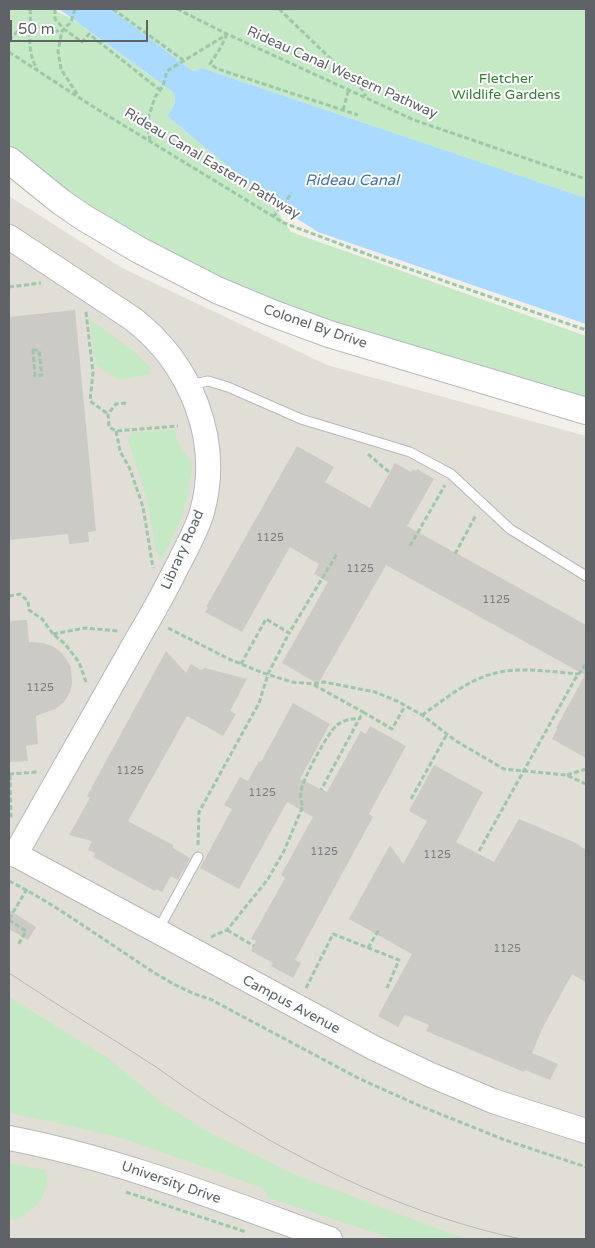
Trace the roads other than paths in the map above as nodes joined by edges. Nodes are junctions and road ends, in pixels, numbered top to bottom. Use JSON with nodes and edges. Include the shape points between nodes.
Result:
{"nodes":[{"id":1,"x":9,"y":160,"type":"edge"},
{"id":2,"x":9,"y":175,"type":"edge"},
{"id":3,"x":61,"y":202,"type":"junction"},
{"id":4,"x":9,"y":237,"type":"edge"},
{"id":5,"x":189,"y":385,"type":"junction"},
{"id":6,"x":586,"y":411,"type":"edge"},
{"id":7,"x":586,"y":576,"type":"edge"},
{"id":8,"x":12,"y":853,"type":"edge"},
{"id":9,"x":198,"y":857,"type":"road end"},
{"id":10,"x":157,"y":932,"type":"junction"},
{"id":11,"x":582,"y":1127,"type":"edge"},
{"id":12,"x":9,"y":1138,"type":"edge"},
{"id":13,"x":330,"y":1239,"type":"edge"}],
"edges":[{"from":1,"to":3,"type":"main road","name":"Colonel By Drive"},
{"from":2,"to":3,"type":"main road","name":"Colonel By Drive"},
{"from":3,"to":6,"type":"main road","name":"Colonel By Drive","via":[[174,269],[272,313],[329,334]]},
{"from":4,"to":5,"type":"street","name":"Library Road","via":[[147,330]]},
{"from":5,"to":7,"type":"lane","via":[[208,381],[228,387],[302,419],[410,452],[451,474],[510,529]]},
{"from":5,"to":8,"type":"street","name":"Library Road","via":[[206,440],[208,477],[202,513],[158,606]]},
{"from":8,"to":10,"type":"street","name":"Campus Avenue"},
{"from":9,"to":10,"type":"lane"},
{"from":10,"to":11,"type":"street","name":"Campus Avenue","via":[[321,1021],[431,1075],[493,1101]]},
{"from":12,"to":13,"type":"street","name":"University Drive","via":[[79,1154],[158,1178]]}]}
